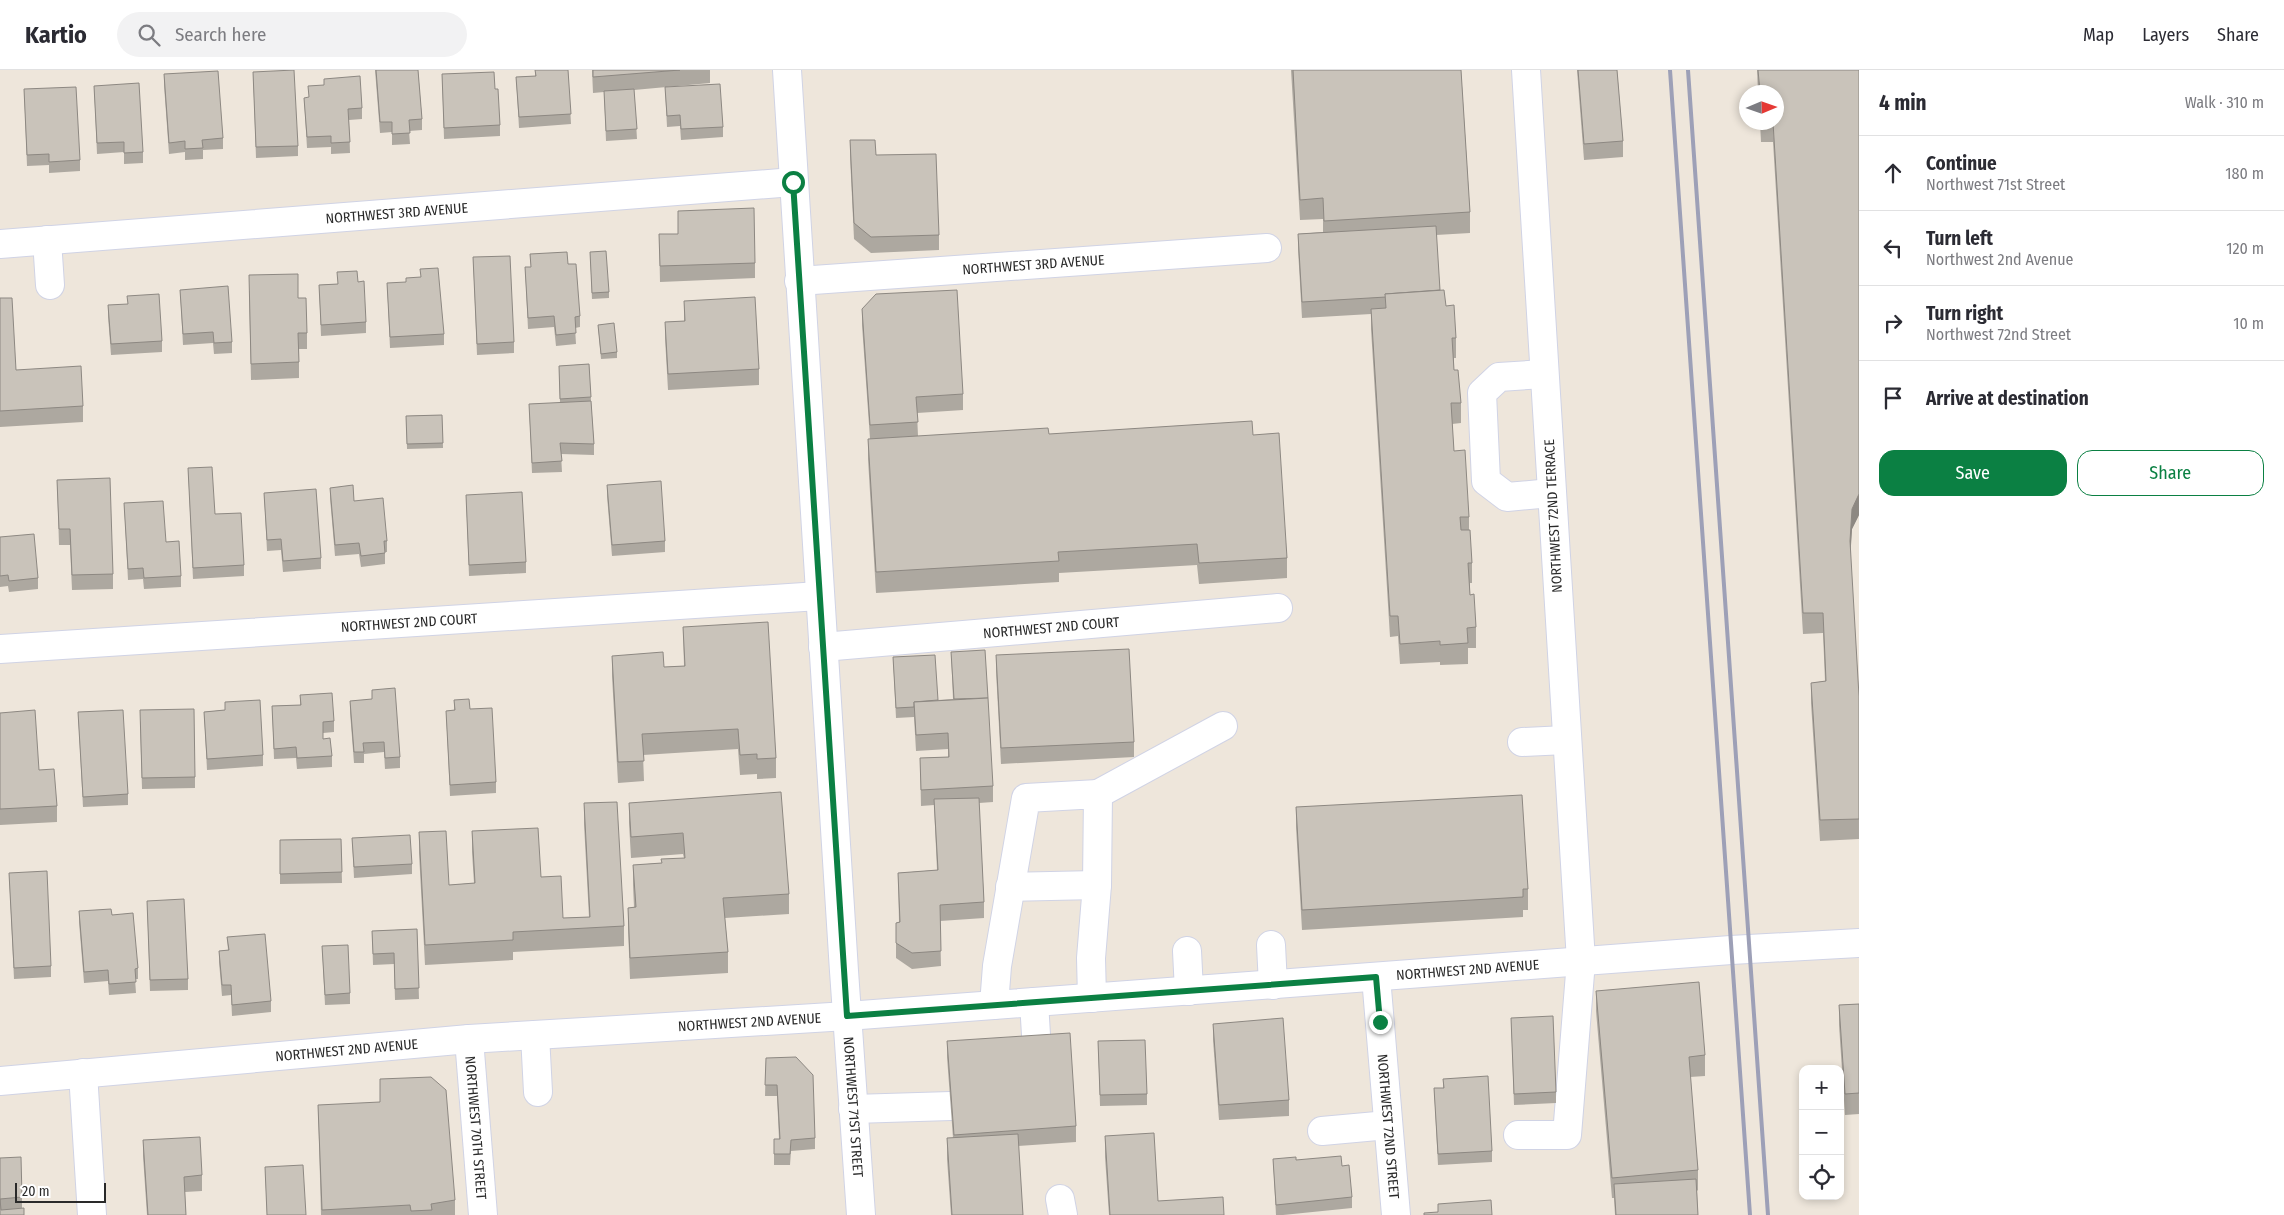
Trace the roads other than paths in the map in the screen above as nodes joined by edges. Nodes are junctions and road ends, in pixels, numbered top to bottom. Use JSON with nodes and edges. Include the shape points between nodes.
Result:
{"nodes":[{"id":1,"x":787,"y":70,"type":"edge"},
{"id":2,"x":1526,"y":70,"type":"edge"},
{"id":3,"x":793,"y":182,"type":"junction"},
{"id":4,"x":46,"y":240,"type":"junction"},
{"id":5,"x":0,"y":244,"type":"edge"},
{"id":6,"x":1267,"y":248,"type":"dead end"},
{"id":7,"x":799,"y":281,"type":"junction"},
{"id":8,"x":50,"y":285,"type":"dead end"},
{"id":9,"x":1544,"y":374,"type":"junction"},
{"id":10,"x":1551,"y":493,"type":"junction"},
{"id":11,"x":819,"y":596,"type":"junction"},
{"id":12,"x":1278,"y":608,"type":"dead end"},
{"id":13,"x":823,"y":647,"type":"junction"},
{"id":14,"x":0,"y":650,"type":"edge"},
{"id":15,"x":1223,"y":726,"type":"dead end"},
{"id":16,"x":1566,"y":740,"type":"junction"},
{"id":17,"x":1522,"y":742,"type":"dead end"},
{"id":18,"x":1098,"y":794,"type":"junction"},
{"id":19,"x":1097,"y":885,"type":"junction"},
{"id":20,"x":1010,"y":887,"type":"junction"},
{"id":21,"x":1859,"y":943,"type":"edge"},
{"id":22,"x":1272,"y":945,"type":"dead end"},
{"id":23,"x":1187,"y":951,"type":"dead end"},
{"id":24,"x":1581,"y":961,"type":"junction"},
{"id":25,"x":1376,"y":977,"type":"junction"},
{"id":26,"x":1273,"y":985,"type":"junction"},
{"id":27,"x":1189,"y":991,"type":"junction"},
{"id":28,"x":1092,"y":998,"type":"junction"},
{"id":29,"x":1034,"y":1002,"type":"junction"},
{"id":30,"x":994,"y":1005,"type":"junction"},
{"id":31,"x":847,"y":1016,"type":"junction"},
{"id":32,"x":534,"y":1035,"type":"junction"},
{"id":33,"x":469,"y":1039,"type":"junction"},
{"id":34,"x":1037,"y":1051,"type":"edge"},
{"id":35,"x":83,"y":1074,"type":"junction"},
{"id":36,"x":0,"y":1081,"type":"edge"},
{"id":37,"x":538,"y":1092,"type":"dead end"},
{"id":38,"x":951,"y":1106,"type":"edge"},
{"id":39,"x":853,"y":1109,"type":"junction"},
{"id":40,"x":1388,"y":1125,"type":"junction"},
{"id":41,"x":1322,"y":1131,"type":"dead end"},
{"id":42,"x":1518,"y":1135,"type":"dead end"},
{"id":43,"x":92,"y":1215,"type":"edge"},
{"id":44,"x":483,"y":1215,"type":"edge"},
{"id":45,"x":861,"y":1215,"type":"edge"},
{"id":46,"x":1396,"y":1215,"type":"edge"}],
"edges":[{"from":1,"to":3,"type":"street","name":"NORTHWEST 71ST STREET"},
{"from":2,"to":9,"type":"street","name":"NORTHWEST 72ND TERRACE"},
{"from":3,"to":4,"type":"street","name":"NORTHWEST 3RD AVENUE"},
{"from":3,"to":7,"type":"street","name":"NORTHWEST 71ST STREET"},
{"from":4,"to":5,"type":"street","name":"NORTHWEST 3RD AVENUE"},
{"from":4,"to":8,"type":"street"},
{"from":6,"to":7,"type":"street","name":"NORTHWEST 3RD AVENUE"},
{"from":7,"to":11,"type":"street","name":"NORTHWEST 71ST STREET"},
{"from":9,"to":10,"type":"street","name":"NORTHWEST 72ND TERRACE"},
{"from":9,"to":10,"type":"street","via":[[1500,377],[1482,393],[1486,481],[1507,497]]},
{"from":10,"to":16,"type":"street","name":"NORTHWEST 72ND TERRACE"},
{"from":11,"to":13,"type":"street","name":"NORTHWEST 71ST STREET"},
{"from":11,"to":14,"type":"street","name":"NORTHWEST 2ND COURT"},
{"from":12,"to":13,"type":"street","name":"NORTHWEST 2ND COURT"},
{"from":13,"to":31,"type":"street","name":"NORTHWEST 71ST STREET"},
{"from":15,"to":18,"type":"street"},
{"from":16,"to":17,"type":"street"},
{"from":16,"to":24,"type":"street","name":"NORTHWEST 72ND TERRACE"},
{"from":18,"to":19,"type":"street"},
{"from":18,"to":20,"type":"street","via":[[1026,798]]},
{"from":19,"to":20,"type":"street"},
{"from":19,"to":28,"type":"street"},
{"from":20,"to":30,"type":"street"},
{"from":21,"to":24,"type":"street","name":"NORTHWEST 2ND AVENUE"},
{"from":22,"to":26,"type":"street"},
{"from":23,"to":27,"type":"street"},
{"from":24,"to":25,"type":"street","name":"NORTHWEST 2ND AVENUE"},
{"from":24,"to":42,"type":"street","name":"NORTHWEST 72ND TERRACE","via":[[1567,1135]]},
{"from":25,"to":26,"type":"street","name":"NORTHWEST 2ND AVENUE"},
{"from":25,"to":40,"type":"street","name":"NORTHWEST 72ND STREET"},
{"from":26,"to":27,"type":"street","name":"NORTHWEST 2ND AVENUE"},
{"from":27,"to":28,"type":"street","name":"NORTHWEST 2ND AVENUE"},
{"from":28,"to":29,"type":"street","name":"NORTHWEST 2ND AVENUE"},
{"from":29,"to":30,"type":"street","name":"NORTHWEST 2ND AVENUE"},
{"from":29,"to":34,"type":"street"},
{"from":30,"to":31,"type":"street","name":"NORTHWEST 2ND AVENUE"},
{"from":31,"to":32,"type":"street","name":"NORTHWEST 2ND AVENUE"},
{"from":31,"to":39,"type":"street","name":"NORTHWEST 71ST STREET"},
{"from":32,"to":33,"type":"street","name":"NORTHWEST 2ND AVENUE"},
{"from":32,"to":37,"type":"street"},
{"from":33,"to":35,"type":"street","name":"NORTHWEST 2ND AVENUE"},
{"from":33,"to":44,"type":"street","name":"NORTHWEST 70TH STREET"},
{"from":35,"to":36,"type":"street","name":"NORTHWEST 2ND AVENUE"},
{"from":35,"to":43,"type":"street"},
{"from":38,"to":39,"type":"street"},
{"from":39,"to":45,"type":"street","name":"NORTHWEST 71ST STREET"},
{"from":40,"to":41,"type":"street"},
{"from":40,"to":46,"type":"street","name":"NORTHWEST 72ND STREET"}]}
